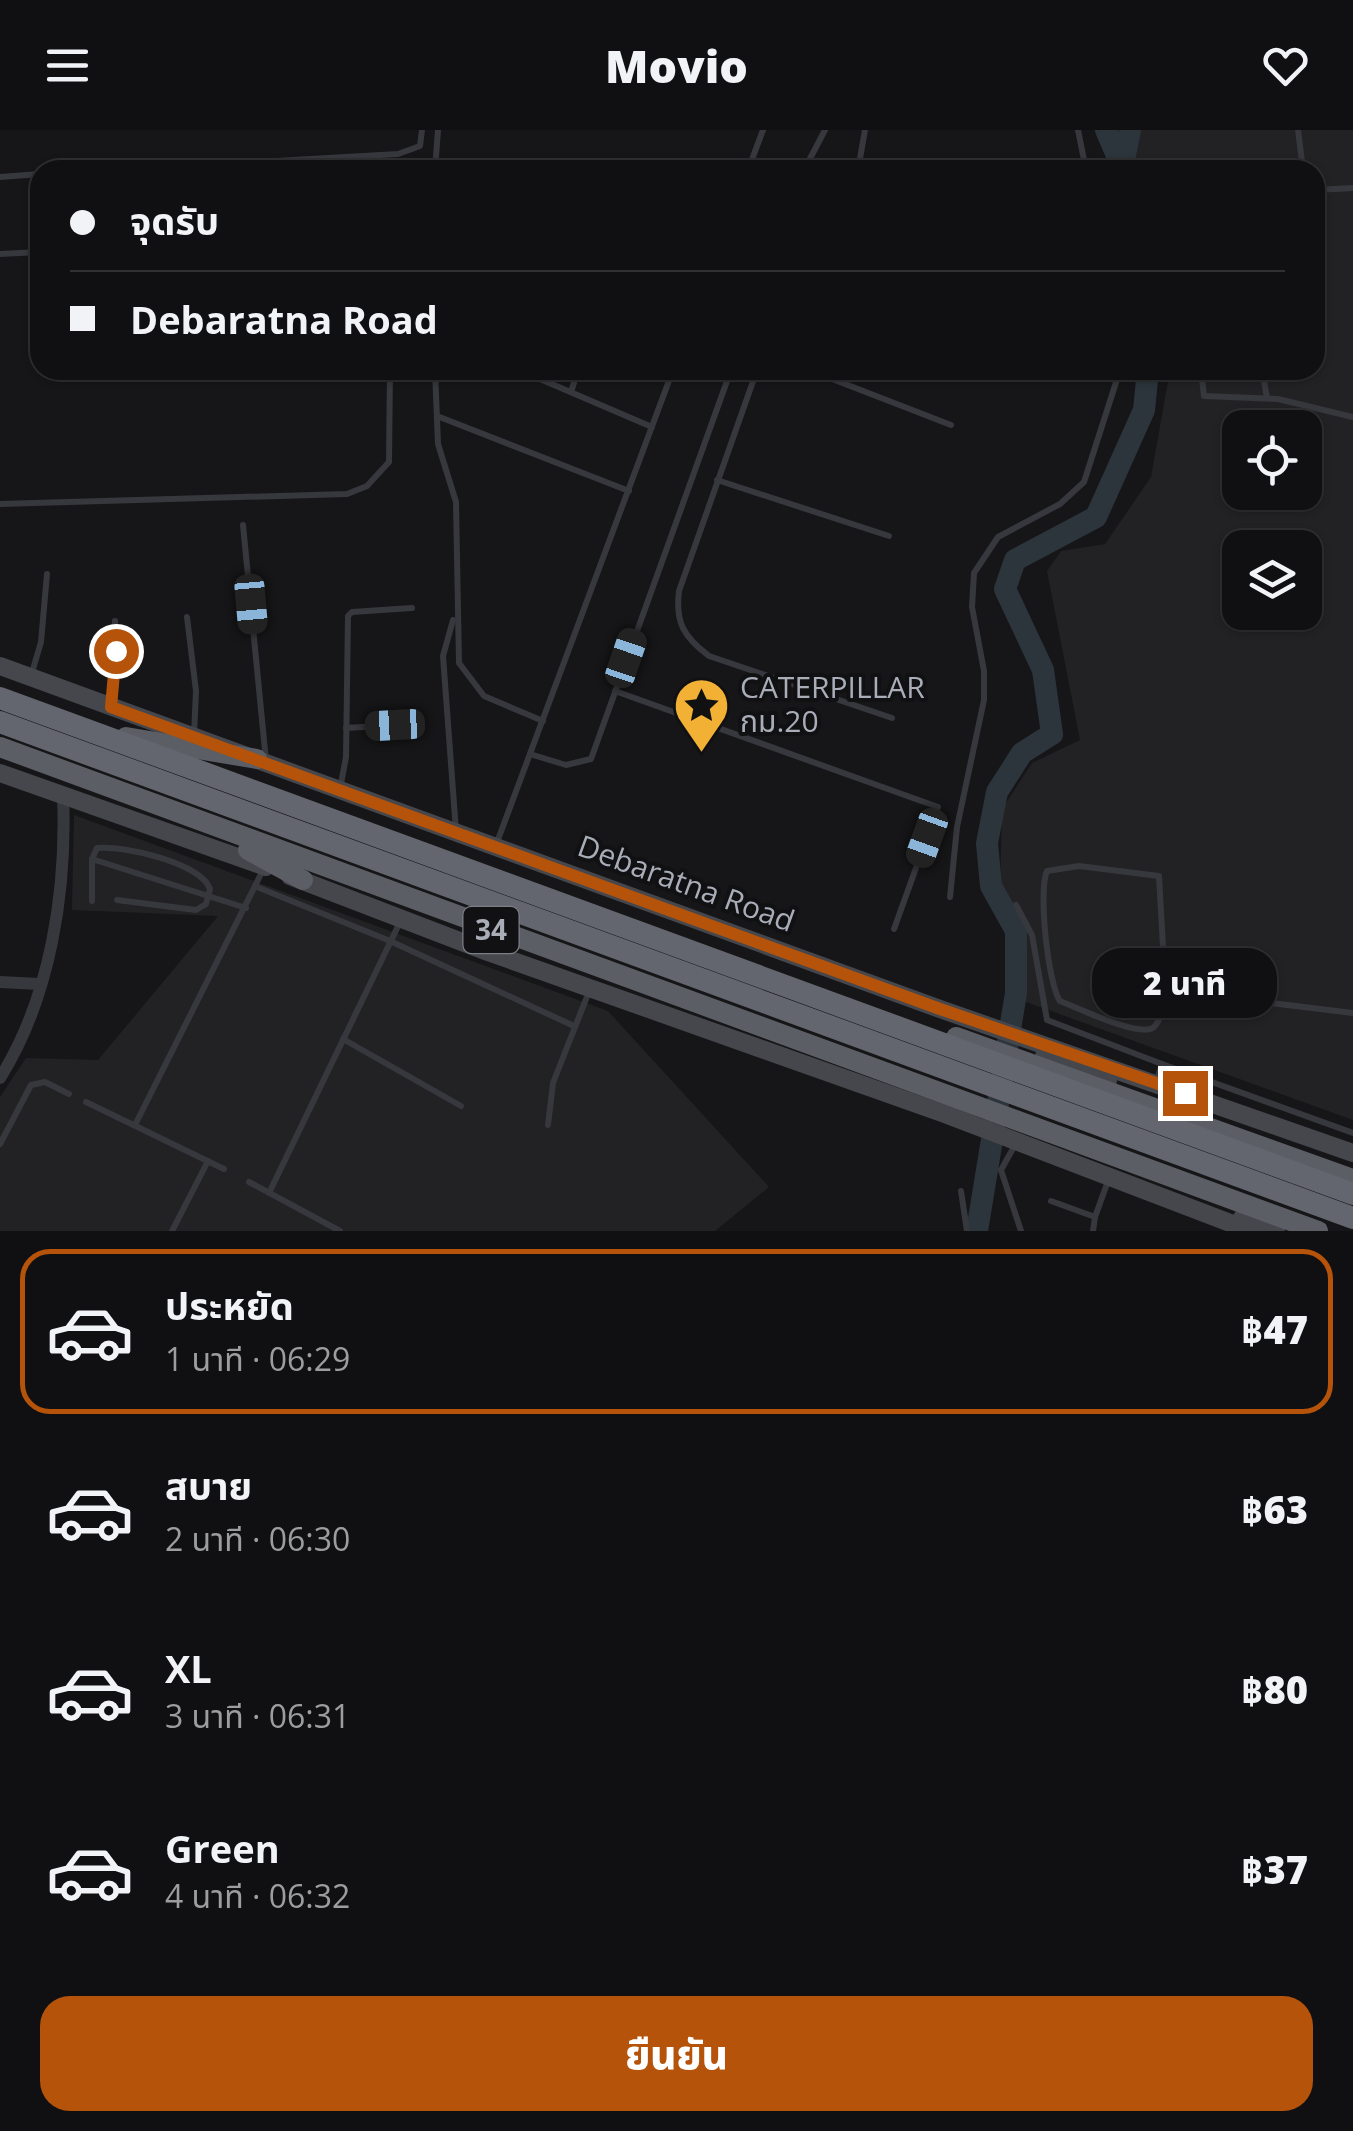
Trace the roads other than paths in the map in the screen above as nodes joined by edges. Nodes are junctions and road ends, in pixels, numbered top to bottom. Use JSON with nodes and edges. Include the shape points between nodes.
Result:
{"nodes":[{"id":1,"x":422,"y":130,"type":"edge"},
{"id":2,"x":438,"y":130,"type":"edge"},
{"id":3,"x":763,"y":130,"type":"edge"},
{"id":4,"x":825,"y":130,"type":"edge"},
{"id":5,"x":865,"y":130,"type":"edge"},
{"id":6,"x":1078,"y":130,"type":"edge"},
{"id":7,"x":1298,"y":130,"type":"edge"},
{"id":8,"x":293,"y":160,"type":"edge"},
{"id":9,"x":436,"y":160,"type":"edge"},
{"id":10,"x":752,"y":160,"type":"edge"},
{"id":11,"x":809,"y":160,"type":"edge"},
{"id":12,"x":860,"y":160,"type":"edge"},
{"id":13,"x":1084,"y":160,"type":"edge"},
{"id":14,"x":1302,"y":160,"type":"edge"},
{"id":15,"x":30,"y":175,"type":"edge"},
{"id":16,"x":0,"y":177,"type":"edge"},
{"id":17,"x":1353,"y":188,"type":"edge"},
{"id":18,"x":1325,"y":189,"type":"edge"},
{"id":19,"x":30,"y":252,"type":"edge"},
{"id":20,"x":0,"y":254,"type":"edge"},
{"id":21,"x":390,"y":380,"type":"edge"},
{"id":22,"x":435,"y":380,"type":"edge"},
{"id":23,"x":542,"y":380,"type":"edge"},
{"id":24,"x":575,"y":380,"type":"edge"},
{"id":25,"x":670,"y":380,"type":"edge"},
{"id":26,"x":726,"y":380,"type":"edge"},
{"id":27,"x":753,"y":380,"type":"edge"},
{"id":28,"x":834,"y":380,"type":"edge"},
{"id":29,"x":1117,"y":380,"type":"edge"},
{"id":30,"x":1203,"y":380,"type":"edge"},
{"id":31,"x":1264,"y":380,"type":"edge"},
{"id":32,"x":571,"y":392,"type":"junction"},
{"id":33,"x":1267,"y":398,"type":"junction"},
{"id":34,"x":437,"y":416,"type":"junction"},
{"id":35,"x":1353,"y":417,"type":"edge"},
{"id":36,"x":951,"y":426,"type":"dead end"},
{"id":37,"x":652,"y":427,"type":"junction"},
{"id":38,"x":716,"y":480,"type":"junction"},
{"id":39,"x":628,"y":491,"type":"junction"},
{"id":40,"x":0,"y":504,"type":"edge"},
{"id":41,"x":243,"y":525,"type":"dead end"},
{"id":42,"x":889,"y":536,"type":"dead end"},
{"id":43,"x":48,"y":574,"type":"dead end"},
{"id":44,"x":412,"y":608,"type":"dead end"},
{"id":45,"x":456,"y":609,"type":"junction"},
{"id":46,"x":188,"y":617,"type":"dead end"},
{"id":47,"x":115,"y":621,"type":"dead end"},
{"id":48,"x":0,"y":666,"type":"edge"},
{"id":49,"x":30,"y":677,"type":"junction"},
{"id":50,"x":0,"y":689,"type":"edge"},
{"id":51,"x":615,"y":691,"type":"junction"},
{"id":52,"x":0,"y":698,"type":"edge"},
{"id":53,"x":111,"y":707,"type":"junction"},
{"id":54,"x":892,"y":718,"type":"dead end"},
{"id":55,"x":542,"y":721,"type":"junction"},
{"id":56,"x":0,"y":722,"type":"edge"},
{"id":57,"x":395,"y":725,"type":"dead end"},
{"id":58,"x":346,"y":728,"type":"junction"},
{"id":59,"x":194,"y":736,"type":"junction"},
{"id":60,"x":124,"y":737,"type":"junction"},
{"id":61,"x":0,"y":748,"type":"edge"},
{"id":62,"x":530,"y":754,"type":"junction"},
{"id":63,"x":262,"y":761,"type":"junction"},
{"id":64,"x":0,"y":773,"type":"edge"},
{"id":65,"x":340,"y":790,"type":"junction"},
{"id":66,"x":63,"y":795,"type":"junction"},
{"id":67,"x":177,"y":812,"type":"junction"},
{"id":68,"x":456,"y":832,"type":"junction"},
{"id":69,"x":496,"y":847,"type":"junction"},
{"id":70,"x":92,"y":859,"type":"junction"},
{"id":71,"x":264,"y":866,"type":"junction"},
{"id":72,"x":304,"y":880,"type":"junction"},
{"id":73,"x":257,"y":887,"type":"junction"},
{"id":74,"x":210,"y":897,"type":"junction"},
{"id":75,"x":950,"y":897,"type":"dead end"},
{"id":76,"x":92,"y":900,"type":"dead end"},
{"id":77,"x":117,"y":900,"type":"dead end"},
{"id":78,"x":1016,"y":904,"type":"dead end"},
{"id":79,"x":246,"y":908,"type":"junction"},
{"id":80,"x":402,"y":916,"type":"junction"},
{"id":81,"x":894,"y":929,"type":"dead end"},
{"id":82,"x":390,"y":941,"type":"junction"},
{"id":83,"x":1164,"y":965,"type":"dead end"},
{"id":84,"x":0,"y":982,"type":"edge"},
{"id":85,"x":39,"y":984,"type":"junction"},
{"id":86,"x":590,"y":988,"type":"junction"},
{"id":87,"x":1353,"y":1013,"type":"edge"},
{"id":88,"x":574,"y":1026,"type":"junction"},
{"id":89,"x":343,"y":1040,"type":"junction"},
{"id":90,"x":1007,"y":1043,"type":"junction"},
{"id":91,"x":1162,"y":1064,"type":"junction"},
{"id":92,"x":0,"y":1078,"type":"edge"},
{"id":93,"x":1156,"y":1083,"type":"junction"},
{"id":94,"x":68,"y":1094,"type":"dead end"},
{"id":95,"x":86,"y":1102,"type":"dead end"},
{"id":96,"x":461,"y":1106,"type":"dead end"},
{"id":97,"x":981,"y":1118,"type":"junction"},
{"id":98,"x":135,"y":1125,"type":"junction"},
{"id":99,"x":548,"y":1125,"type":"dead end"},
{"id":100,"x":1353,"y":1133,"type":"edge"},
{"id":101,"x":1010,"y":1140,"type":"junction"},
{"id":102,"x":0,"y":1144,"type":"edge"},
{"id":103,"x":1353,"y":1153,"type":"edge"},
{"id":104,"x":208,"y":1161,"type":"junction"},
{"id":105,"x":224,"y":1169,"type":"dead end"},
{"id":106,"x":1353,"y":1171,"type":"edge"},
{"id":107,"x":1107,"y":1174,"type":"junction"},
{"id":108,"x":1353,"y":1179,"type":"edge"},
{"id":109,"x":249,"y":1182,"type":"dead end"},
{"id":110,"x":961,"y":1191,"type":"dead end"},
{"id":111,"x":269,"y":1193,"type":"junction"},
{"id":112,"x":1353,"y":1194,"type":"edge"},
{"id":113,"x":1050,"y":1201,"type":"dead end"},
{"id":114,"x":1095,"y":1217,"type":"junction"},
{"id":115,"x":1353,"y":1218,"type":"edge"},
{"id":116,"x":336,"y":1230,"type":"edge"},
{"id":117,"x":172,"y":1231,"type":"edge"},
{"id":118,"x":966,"y":1231,"type":"edge"},
{"id":119,"x":1022,"y":1231,"type":"edge"},
{"id":120,"x":1092,"y":1231,"type":"edge"},
{"id":121,"x":1251,"y":1231,"type":"edge"},
{"id":122,"x":1276,"y":1231,"type":"edge"},
{"id":123,"x":1318,"y":1231,"type":"edge"}],
"edges":[{"from":1,"to":8,"type":"lane","via":[[420,146],[398,154]]},
{"from":2,"to":9,"type":"lane"},
{"from":3,"to":10,"type":"lane"},
{"from":4,"to":11,"type":"lane"},
{"from":5,"to":12,"type":"lane"},
{"from":6,"to":13,"type":"lane"},
{"from":7,"to":14,"type":"lane"},
{"from":15,"to":16,"type":"lane"},
{"from":17,"to":18,"type":"lane"},
{"from":19,"to":20,"type":"lane"},
{"from":21,"to":40,"type":"lane","via":[[389,462],[367,486],[347,494]]},
{"from":22,"to":34,"type":"lane"},
{"from":23,"to":32,"type":"lane"},
{"from":24,"to":32,"type":"lane"},
{"from":25,"to":37,"type":"lane"},
{"from":26,"to":51,"type":"lane"},
{"from":27,"to":38,"type":"lane"},
{"from":28,"to":36,"type":"lane"},
{"from":29,"to":75,"type":"lane","via":[[1084,482],[1060,504],[998,537],[974,573],[984,700],[956,827]]},
{"from":30,"to":33,"type":"lane","via":[[1204,396]]},
{"from":31,"to":33,"type":"lane"},
{"from":32,"to":37,"type":"lane"},
{"from":33,"to":35,"type":"lane"},
{"from":34,"to":39,"type":"lane"},
{"from":34,"to":45,"type":"lane","via":[[442,462],[456,502]]},
{"from":37,"to":39,"type":"lane"},
{"from":38,"to":42,"type":"lane"},
{"from":38,"to":54,"type":"lane","via":[[679,591],[678,621],[686,638],[709,656]]},
{"from":39,"to":55,"type":"lane"},
{"from":41,"to":63,"type":"lane"},
{"from":43,"to":49,"type":"lane"},
{"from":44,"to":58,"type":"lane","via":[[348,616]]},
{"from":45,"to":55,"type":"lane","via":[[456,653],[474,688]]},
{"from":45,"to":68,"type":"lane","via":[[444,656]]},
{"from":46,"to":59,"type":"lane"},
{"from":47,"to":53,"type":"lane"},
{"from":48,"to":49,"type":"main road","name":"Debaratna Road","number":"34"},
{"from":49,"to":53,"type":"main road","name":"Debaratna Road","number":"34"},
{"from":50,"to":60,"type":"highway","name":"Debaratna Road","number":"34"},
{"from":51,"to":62,"type":"lane","via":[[591,760],[566,765]]},
{"from":51,"to":81,"type":"lane","via":[[938,807]]},
{"from":52,"to":112,"type":"highway"},
{"from":53,"to":59,"type":"main road","name":"Debaratna Road","number":"34"},
{"from":55,"to":62,"type":"lane"},
{"from":56,"to":115,"type":"highway"},
{"from":57,"to":58,"type":"lane"},
{"from":58,"to":65,"type":"lane"},
{"from":59,"to":63,"type":"main road","name":"Debaratna Road","number":"34"},
{"from":60,"to":63,"type":"highway"},
{"from":60,"to":90,"type":"highway","name":"Debaratna Road","number":"34"},
{"from":61,"to":67,"type":"highway","number":"34"},
{"from":62,"to":69,"type":"lane"},
{"from":63,"to":65,"type":"main road","name":"Debaratna Road","number":"34"},
{"from":64,"to":66,"type":"main road","number":"34"},
{"from":65,"to":68,"type":"main road","name":"Debaratna Road","number":"34"},
{"from":66,"to":71,"type":"main road","number":"34"},
{"from":66,"to":85,"type":"street","via":[[62,878]]},
{"from":67,"to":72,"type":"highway"},
{"from":67,"to":97,"type":"highway","number":"34"},
{"from":68,"to":69,"type":"main road","name":"Debaratna Road","number":"34"},
{"from":69,"to":90,"type":"main road","name":"Debaratna Road","number":"34","via":[[940,1009]]},
{"from":70,"to":74,"type":"lane"},
{"from":70,"to":74,"type":"lane","via":[[97,848],[114,847],[180,866],[204,878]]},
{"from":70,"to":76,"type":"lane"},
{"from":71,"to":72,"type":"main road","number":"34"},
{"from":71,"to":73,"type":"lane"},
{"from":72,"to":80,"type":"main road","number":"34"},
{"from":73,"to":79,"type":"lane"},
{"from":73,"to":82,"type":"lane"},
{"from":74,"to":77,"type":"lane","via":[[196,910]]},
{"from":74,"to":79,"type":"lane"},
{"from":78,"to":91,"type":"lane","via":[[1032,935],[1047,1020]]},
{"from":79,"to":98,"type":"lane"},
{"from":80,"to":82,"type":"lane"},
{"from":80,"to":86,"type":"main road","number":"34"},
{"from":82,"to":88,"type":"lane"},
{"from":82,"to":89,"type":"lane"},
{"from":83,"to":87,"type":"lane","via":[[1159,876],[1079,866],[1047,871],[1042,891],[1060,1001],[1147,1030],[1173,990]]},
{"from":84,"to":85,"type":"street"},
{"from":85,"to":92,"type":"street"},
{"from":86,"to":88,"type":"lane"},
{"from":86,"to":97,"type":"main road","number":"34"},
{"from":88,"to":99,"type":"lane","via":[[553,1083]]},
{"from":89,"to":96,"type":"lane"},
{"from":89,"to":111,"type":"lane"},
{"from":90,"to":93,"type":"main road","name":"Debaratna Road","number":"34"},
{"from":90,"to":106,"type":"main road"},
{"from":90,"to":108,"type":"highway","name":"Debaratna Road","number":"34"},
{"from":91,"to":93,"type":"lane"},
{"from":91,"to":100,"type":"lane"},
{"from":93,"to":103,"type":"main road","name":"Debaratna Road","number":"34"},
{"from":94,"to":102,"type":"lane","via":[[46,1082],[31,1085]]},
{"from":95,"to":98,"type":"lane"},
{"from":97,"to":101,"type":"main road","number":"34"},
{"from":97,"to":123,"type":"highway","number":"34","via":[[1012,1117]]},
{"from":98,"to":104,"type":"lane"},
{"from":101,"to":107,"type":"main road"},
{"from":101,"to":119,"type":"lane","via":[[1001,1170]]},
{"from":104,"to":105,"type":"lane"},
{"from":104,"to":117,"type":"lane"},
{"from":107,"to":114,"type":"lane"},
{"from":107,"to":121,"type":"main road"},
{"from":107,"to":122,"type":"main road"},
{"from":109,"to":111,"type":"lane"},
{"from":110,"to":118,"type":"lane"},
{"from":111,"to":116,"type":"lane"},
{"from":113,"to":114,"type":"lane"},
{"from":114,"to":120,"type":"lane"}]}
